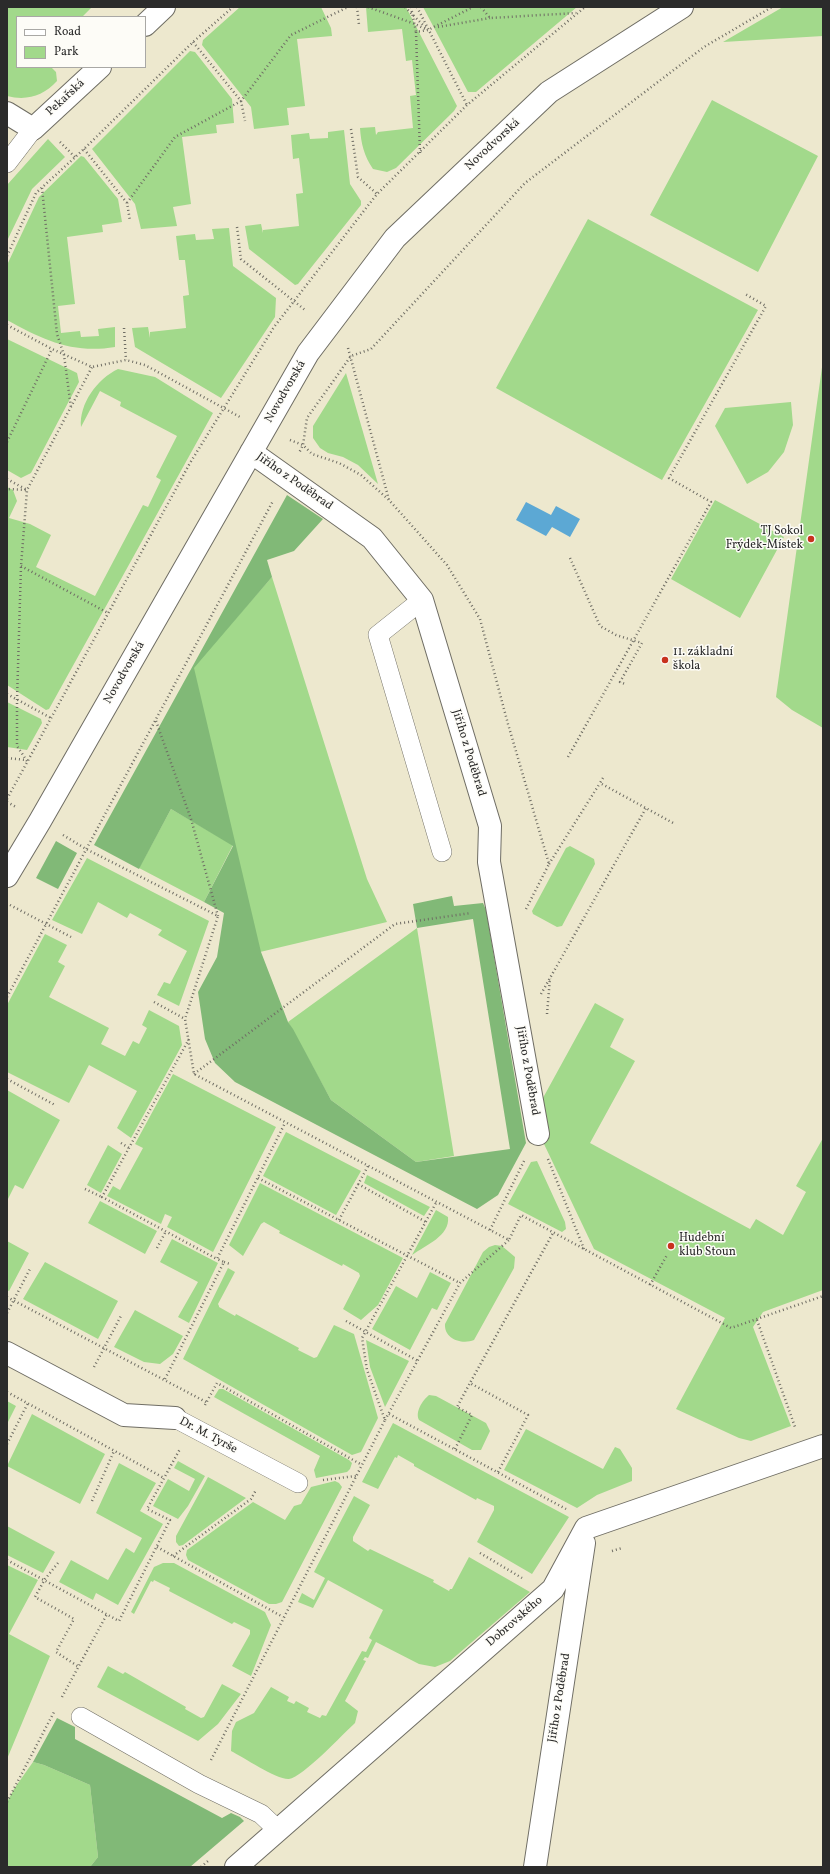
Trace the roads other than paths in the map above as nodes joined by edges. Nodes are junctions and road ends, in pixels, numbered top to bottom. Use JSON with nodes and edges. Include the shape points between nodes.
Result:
{"nodes":[{"id":1,"x":164,"y":7,"type":"edge"},
{"id":2,"x":682,"y":7,"type":"edge"},
{"id":3,"x":146,"y":24,"type":"edge"},
{"id":4,"x":99,"y":68,"type":"edge"},
{"id":5,"x":7,"y":113,"type":"edge"},
{"id":6,"x":33,"y":129,"type":"junction"},
{"id":7,"x":7,"y":163,"type":"edge"},
{"id":8,"x":252,"y":452,"type":"junction"},
{"id":9,"x":422,"y":600,"type":"junction"},
{"id":10,"x":442,"y":852,"type":"dead end"},
{"id":11,"x":7,"y":876,"type":"edge"},
{"id":12,"x":538,"y":1134,"type":"road end"},
{"id":13,"x":7,"y":1354,"type":"edge"},
{"id":14,"x":183,"y":1423,"type":"joint"},
{"id":15,"x":814,"y":1449,"type":"edge"},
{"id":16,"x":298,"y":1483,"type":"road end"},
{"id":17,"x":586,"y":1528,"type":"junction"},
{"id":18,"x":81,"y":1717,"type":"dead end"},
{"id":19,"x":278,"y":1830,"type":"junction"},
{"id":20,"x":236,"y":1867,"type":"edge"},
{"id":21,"x":535,"y":1867,"type":"edge"}],
"edges":[{"from":1,"to":3,"type":"street"},
{"from":2,"to":8,"type":"street","name":"Novodvorská","via":[[549,92],[395,238],[308,353]]},
{"from":4,"to":6,"type":"street","name":"Pekařská"},
{"from":5,"to":6,"type":"street"},
{"from":6,"to":7,"type":"lane"},
{"from":8,"to":9,"type":"street","name":"Jiřího z Poděbrad","via":[[372,538]]},
{"from":8,"to":11,"type":"street","name":"Novodvorská"},
{"from":9,"to":10,"type":"lane","via":[[378,635]]},
{"from":9,"to":12,"type":"street","name":"Jiřího z Poděbrad","via":[[490,826],[489,862]]},
{"from":13,"to":14,"type":"street","name":"Dr. M. Tyrše","via":[[124,1415]]},
{"from":14,"to":16,"type":"lane","name":"Dr. M. Tyrše"},
{"from":15,"to":17,"type":"street"},
{"from":17,"to":19,"type":"street","name":"Dobrovského","via":[[553,1589]]},
{"from":17,"to":21,"type":"street","name":"Jiřího z Poděbrad"},
{"from":18,"to":19,"type":"lane","via":[[199,1784],[261,1814]]},
{"from":19,"to":20,"type":"street","name":"Dobrovského"}]}
